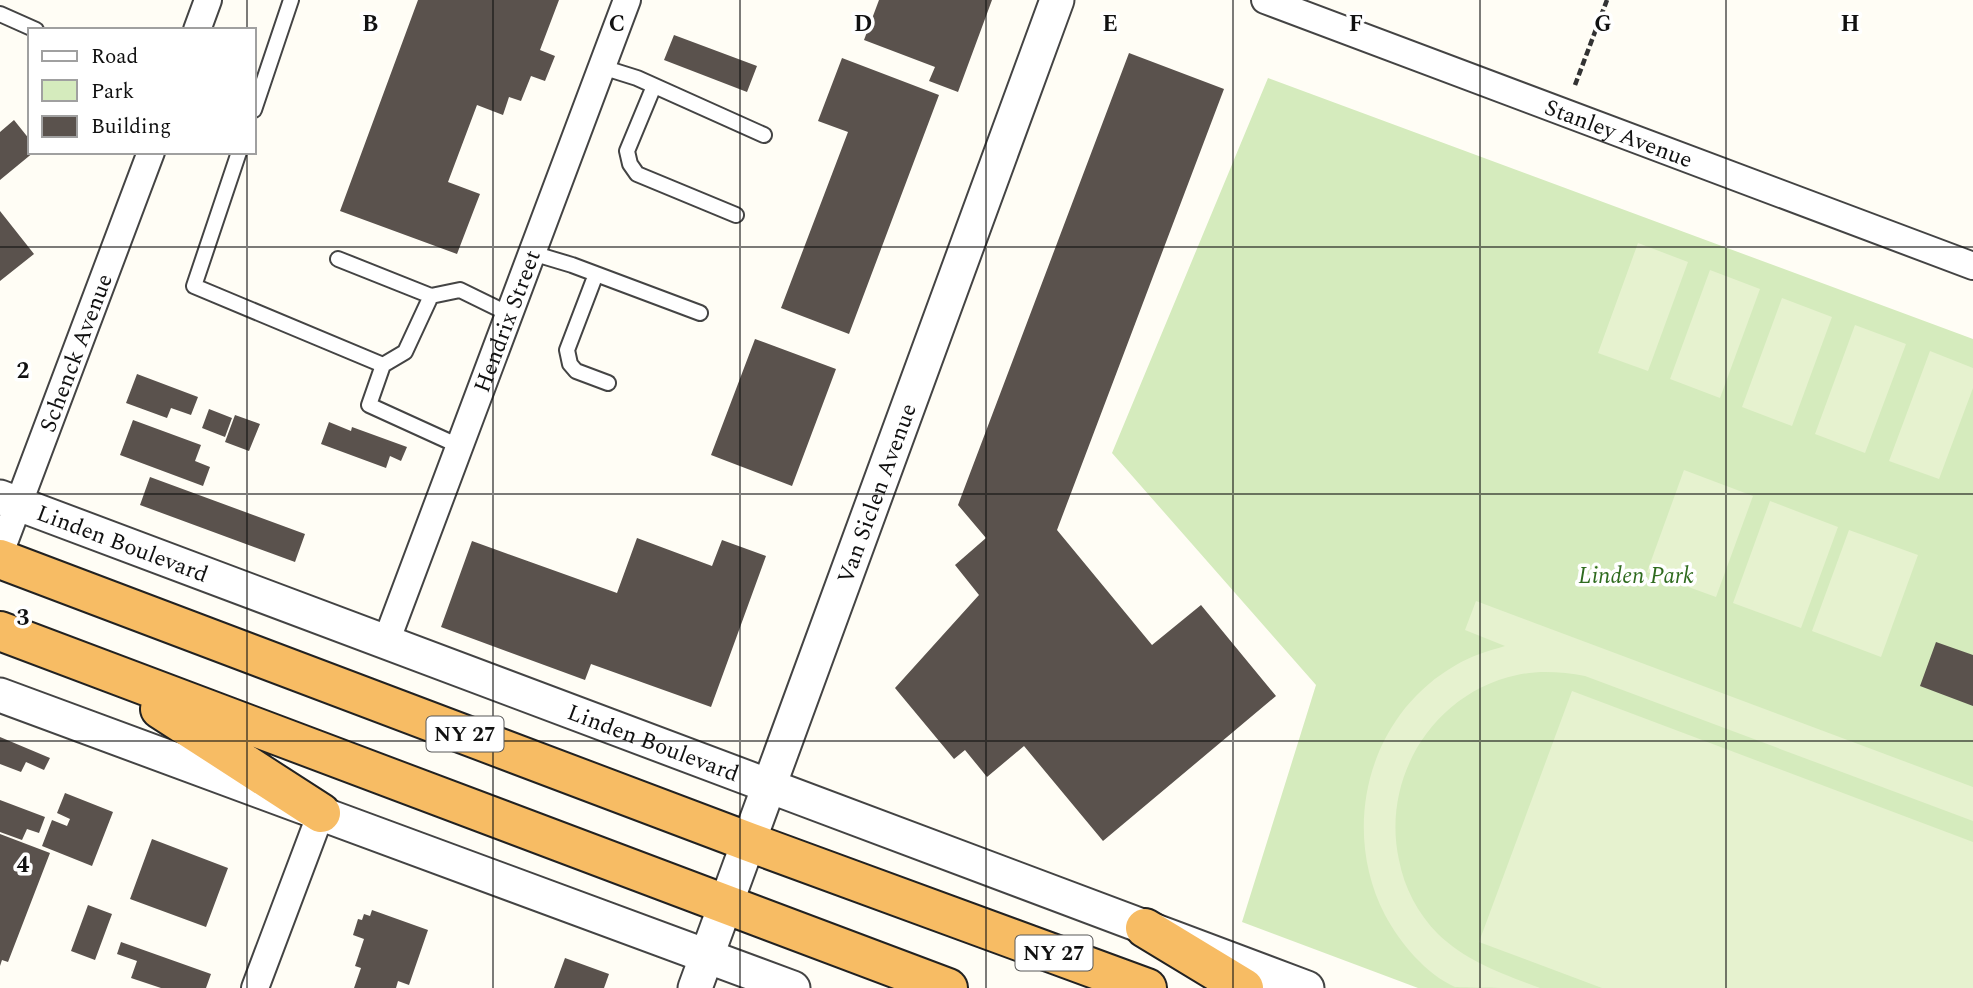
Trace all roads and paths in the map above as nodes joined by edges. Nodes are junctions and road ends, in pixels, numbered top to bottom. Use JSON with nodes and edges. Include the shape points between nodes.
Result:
{"nodes":[{"id":1,"x":208,"y":0,"type":"edge"},
{"id":2,"x":291,"y":0,"type":"edge"},
{"id":3,"x":627,"y":0,"type":"edge"},
{"id":4,"x":1057,"y":0,"type":"edge"},
{"id":5,"x":1265,"y":0,"type":"edge"},
{"id":6,"x":1607,"y":0,"type":"edge"},
{"id":7,"x":0,"y":14,"type":"edge"},
{"id":8,"x":32,"y":28,"type":"edge"},
{"id":9,"x":198,"y":28,"type":"edge"},
{"id":10,"x":602,"y":67,"type":"junction"},
{"id":11,"x":654,"y":86,"type":"junction"},
{"id":12,"x":256,"y":104,"type":"edge"},
{"id":13,"x":1564,"y":112,"type":"junction"},
{"id":14,"x":764,"y":135,"type":"dead end"},
{"id":15,"x":149,"y":154,"type":"edge"},
{"id":16,"x":238,"y":154,"type":"edge"},
{"id":17,"x":736,"y":215,"type":"dead end"},
{"id":18,"x":532,"y":253,"type":"junction"},
{"id":19,"x":338,"y":259,"type":"dead end"},
{"id":20,"x":1973,"y":266,"type":"edge"},
{"id":21,"x":596,"y":274,"type":"junction"},
{"id":22,"x":431,"y":296,"type":"junction"},
{"id":23,"x":700,"y":313,"type":"dead end"},
{"id":24,"x":509,"y":314,"type":"junction"},
{"id":25,"x":383,"y":365,"type":"junction"},
{"id":26,"x":608,"y":383,"type":"dead end"},
{"id":27,"x":459,"y":446,"type":"junction"},
{"id":28,"x":9,"y":500,"type":"edge"},
{"id":29,"x":0,"y":554,"type":"edge"},
{"id":30,"x":0,"y":559,"type":"edge"},
{"id":31,"x":0,"y":631,"type":"edge"},
{"id":32,"x":386,"y":642,"type":"junction"},
{"id":33,"x":97,"y":668,"type":"junction"},
{"id":34,"x":0,"y":695,"type":"edge"},
{"id":35,"x":769,"y":786,"type":"junction"},
{"id":36,"x":321,"y":813,"type":"junction"},
{"id":37,"x":749,"y":842,"type":"junction"},
{"id":38,"x":726,"y":905,"type":"junction"},
{"id":39,"x":1145,"y":928,"type":"junction"},
{"id":40,"x":707,"y":956,"type":"junction"},
{"id":41,"x":256,"y":988,"type":"edge"},
{"id":42,"x":695,"y":988,"type":"edge"},
{"id":43,"x":793,"y":988,"type":"edge"},
{"id":44,"x":948,"y":988,"type":"edge"},
{"id":45,"x":1147,"y":988,"type":"edge"},
{"id":46,"x":1244,"y":988,"type":"edge"},
{"id":47,"x":1307,"y":988,"type":"edge"}],
"edges":[{"from":1,"to":9,"type":"street"},
{"from":2,"to":12,"type":"lane"},
{"from":3,"to":10,"type":"street","name":"Hendrix Street"},
{"from":4,"to":35,"type":"street","name":"Van Siclen Avenue"},
{"from":5,"to":13,"type":"street","name":"Stanley Avenue"},
{"from":6,"to":13,"type":"path"},
{"from":7,"to":8,"type":"lane"},
{"from":10,"to":11,"type":"lane"},
{"from":10,"to":18,"type":"street","name":"Hendrix Street"},
{"from":11,"to":14,"type":"lane"},
{"from":11,"to":17,"type":"lane","via":[[627,151],[630,164],[637,174]]},
{"from":13,"to":20,"type":"street","name":"Stanley Avenue"},
{"from":15,"to":28,"type":"street","name":"Schenck Avenue"},
{"from":16,"to":25,"type":"lane","via":[[194,286]]},
{"from":18,"to":21,"type":"lane"},
{"from":18,"to":24,"type":"street","name":"Hendrix Street"},
{"from":19,"to":22,"type":"lane"},
{"from":21,"to":23,"type":"lane"},
{"from":21,"to":26,"type":"lane","via":[[567,350],[576,371]]},
{"from":22,"to":24,"type":"lane","via":[[460,290]]},
{"from":22,"to":25,"type":"lane","via":[[405,352]]},
{"from":24,"to":27,"type":"street","name":"Hendrix Street"},
{"from":25,"to":27,"type":"lane","via":[[369,405]]},
{"from":27,"to":32,"type":"street","name":"Hendrix Street"},
{"from":28,"to":29,"type":"street","name":"Schenck Avenue"},
{"from":28,"to":32,"type":"street","name":"Linden Boulevard"},
{"from":30,"to":37,"type":"highway","number":"NY 27"},
{"from":31,"to":33,"type":"highway"},
{"from":32,"to":35,"type":"street","name":"Linden Boulevard"},
{"from":33,"to":36,"type":"highway"},
{"from":33,"to":38,"type":"highway"},
{"from":34,"to":36,"type":"street"},
{"from":35,"to":37,"type":"street","name":"Van Siclen Avenue"},
{"from":35,"to":39,"type":"street","name":"Linden Boulevard"},
{"from":36,"to":40,"type":"street"},
{"from":36,"to":41,"type":"street"},
{"from":37,"to":38,"type":"street","name":"Van Siclen Avenue"},
{"from":37,"to":45,"type":"highway","number":"NY 27"},
{"from":38,"to":40,"type":"street","name":"Van Siclen Avenue"},
{"from":38,"to":44,"type":"highway"},
{"from":39,"to":46,"type":"highway"},
{"from":39,"to":47,"type":"street","name":"Linden Boulevard"},
{"from":40,"to":42,"type":"street","name":"Van Siclen Avenue"},
{"from":40,"to":43,"type":"street"}]}
